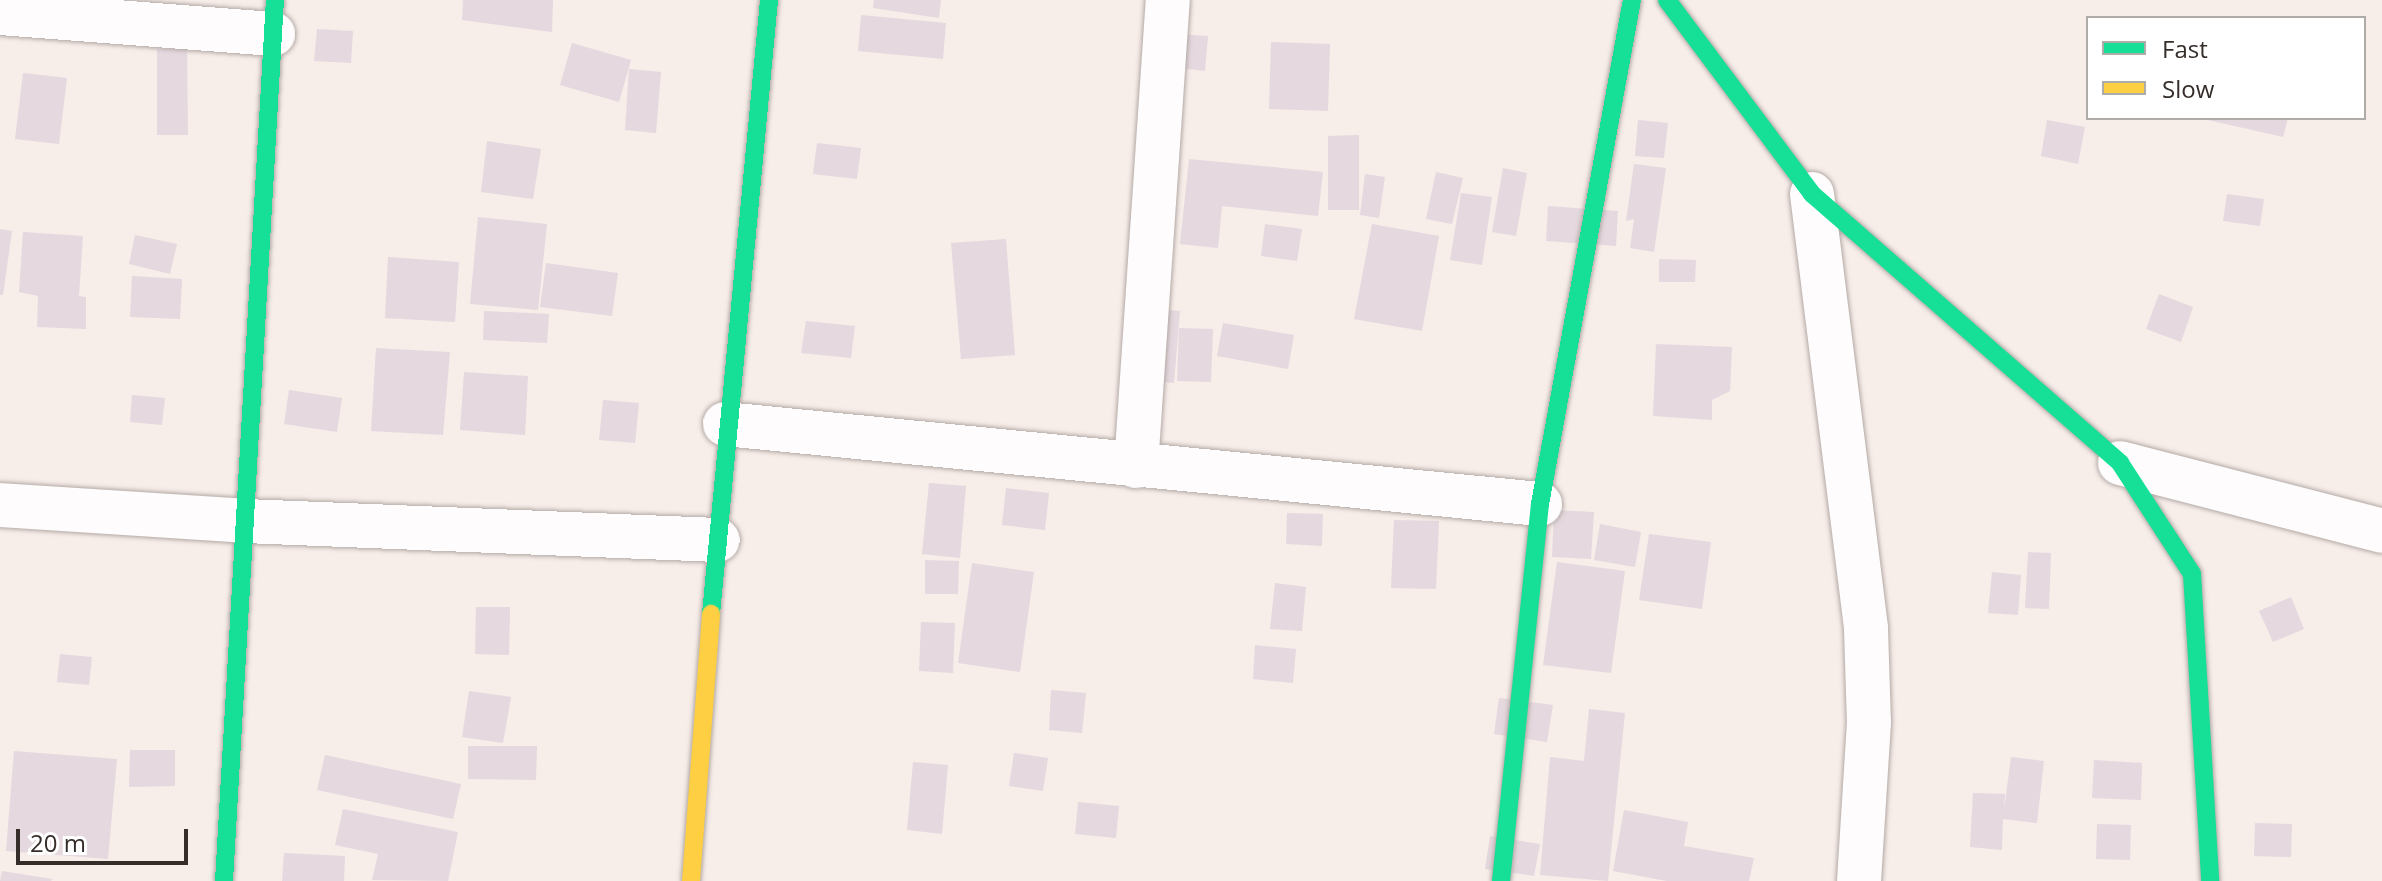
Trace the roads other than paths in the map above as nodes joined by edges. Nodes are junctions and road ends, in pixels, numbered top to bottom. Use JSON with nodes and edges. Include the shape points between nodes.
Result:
{"nodes":[{"id":1,"x":769,"y":0,"type":"edge"},
{"id":2,"x":1168,"y":0,"type":"edge"},
{"id":3,"x":1632,"y":0,"type":"edge"},
{"id":4,"x":1667,"y":0,"type":"edge"},
{"id":5,"x":0,"y":13,"type":"edge"},
{"id":6,"x":274,"y":17,"type":"edge"},
{"id":7,"x":1812,"y":194,"type":"junction"},
{"id":8,"x":725,"y":424,"type":"junction"},
{"id":9,"x":2120,"y":463,"type":"junction"},
{"id":10,"x":1136,"y":466,"type":"junction"},
{"id":11,"x":1540,"y":504,"type":"junction"},
{"id":12,"x":0,"y":505,"type":"edge"},
{"id":13,"x":245,"y":521,"type":"junction"},
{"id":14,"x":2382,"y":531,"type":"edge"},
{"id":15,"x":718,"y":540,"type":"junction"},
{"id":16,"x":224,"y":881,"type":"edge"},
{"id":17,"x":691,"y":881,"type":"edge"},
{"id":18,"x":1501,"y":881,"type":"edge"},
{"id":19,"x":1859,"y":881,"type":"edge"},
{"id":20,"x":2210,"y":881,"type":"edge"}],
"edges":[{"from":1,"to":8,"type":"street"},
{"from":2,"to":10,"type":"street"},
{"from":3,"to":11,"type":"street"},
{"from":4,"to":7,"type":"street"},
{"from":5,"to":6,"type":"street"},
{"from":6,"to":13,"type":"street"},
{"from":7,"to":9,"type":"street"},
{"from":7,"to":19,"type":"street","via":[[1866,629],[1869,722]]},
{"from":8,"to":10,"type":"street"},
{"from":8,"to":15,"type":"street"},
{"from":9,"to":14,"type":"street"},
{"from":9,"to":20,"type":"street","via":[[2192,574]]},
{"from":10,"to":11,"type":"street"},
{"from":11,"to":18,"type":"street"},
{"from":12,"to":13,"type":"street"},
{"from":13,"to":15,"type":"street"},
{"from":13,"to":16,"type":"street"},
{"from":15,"to":17,"type":"street"}]}
